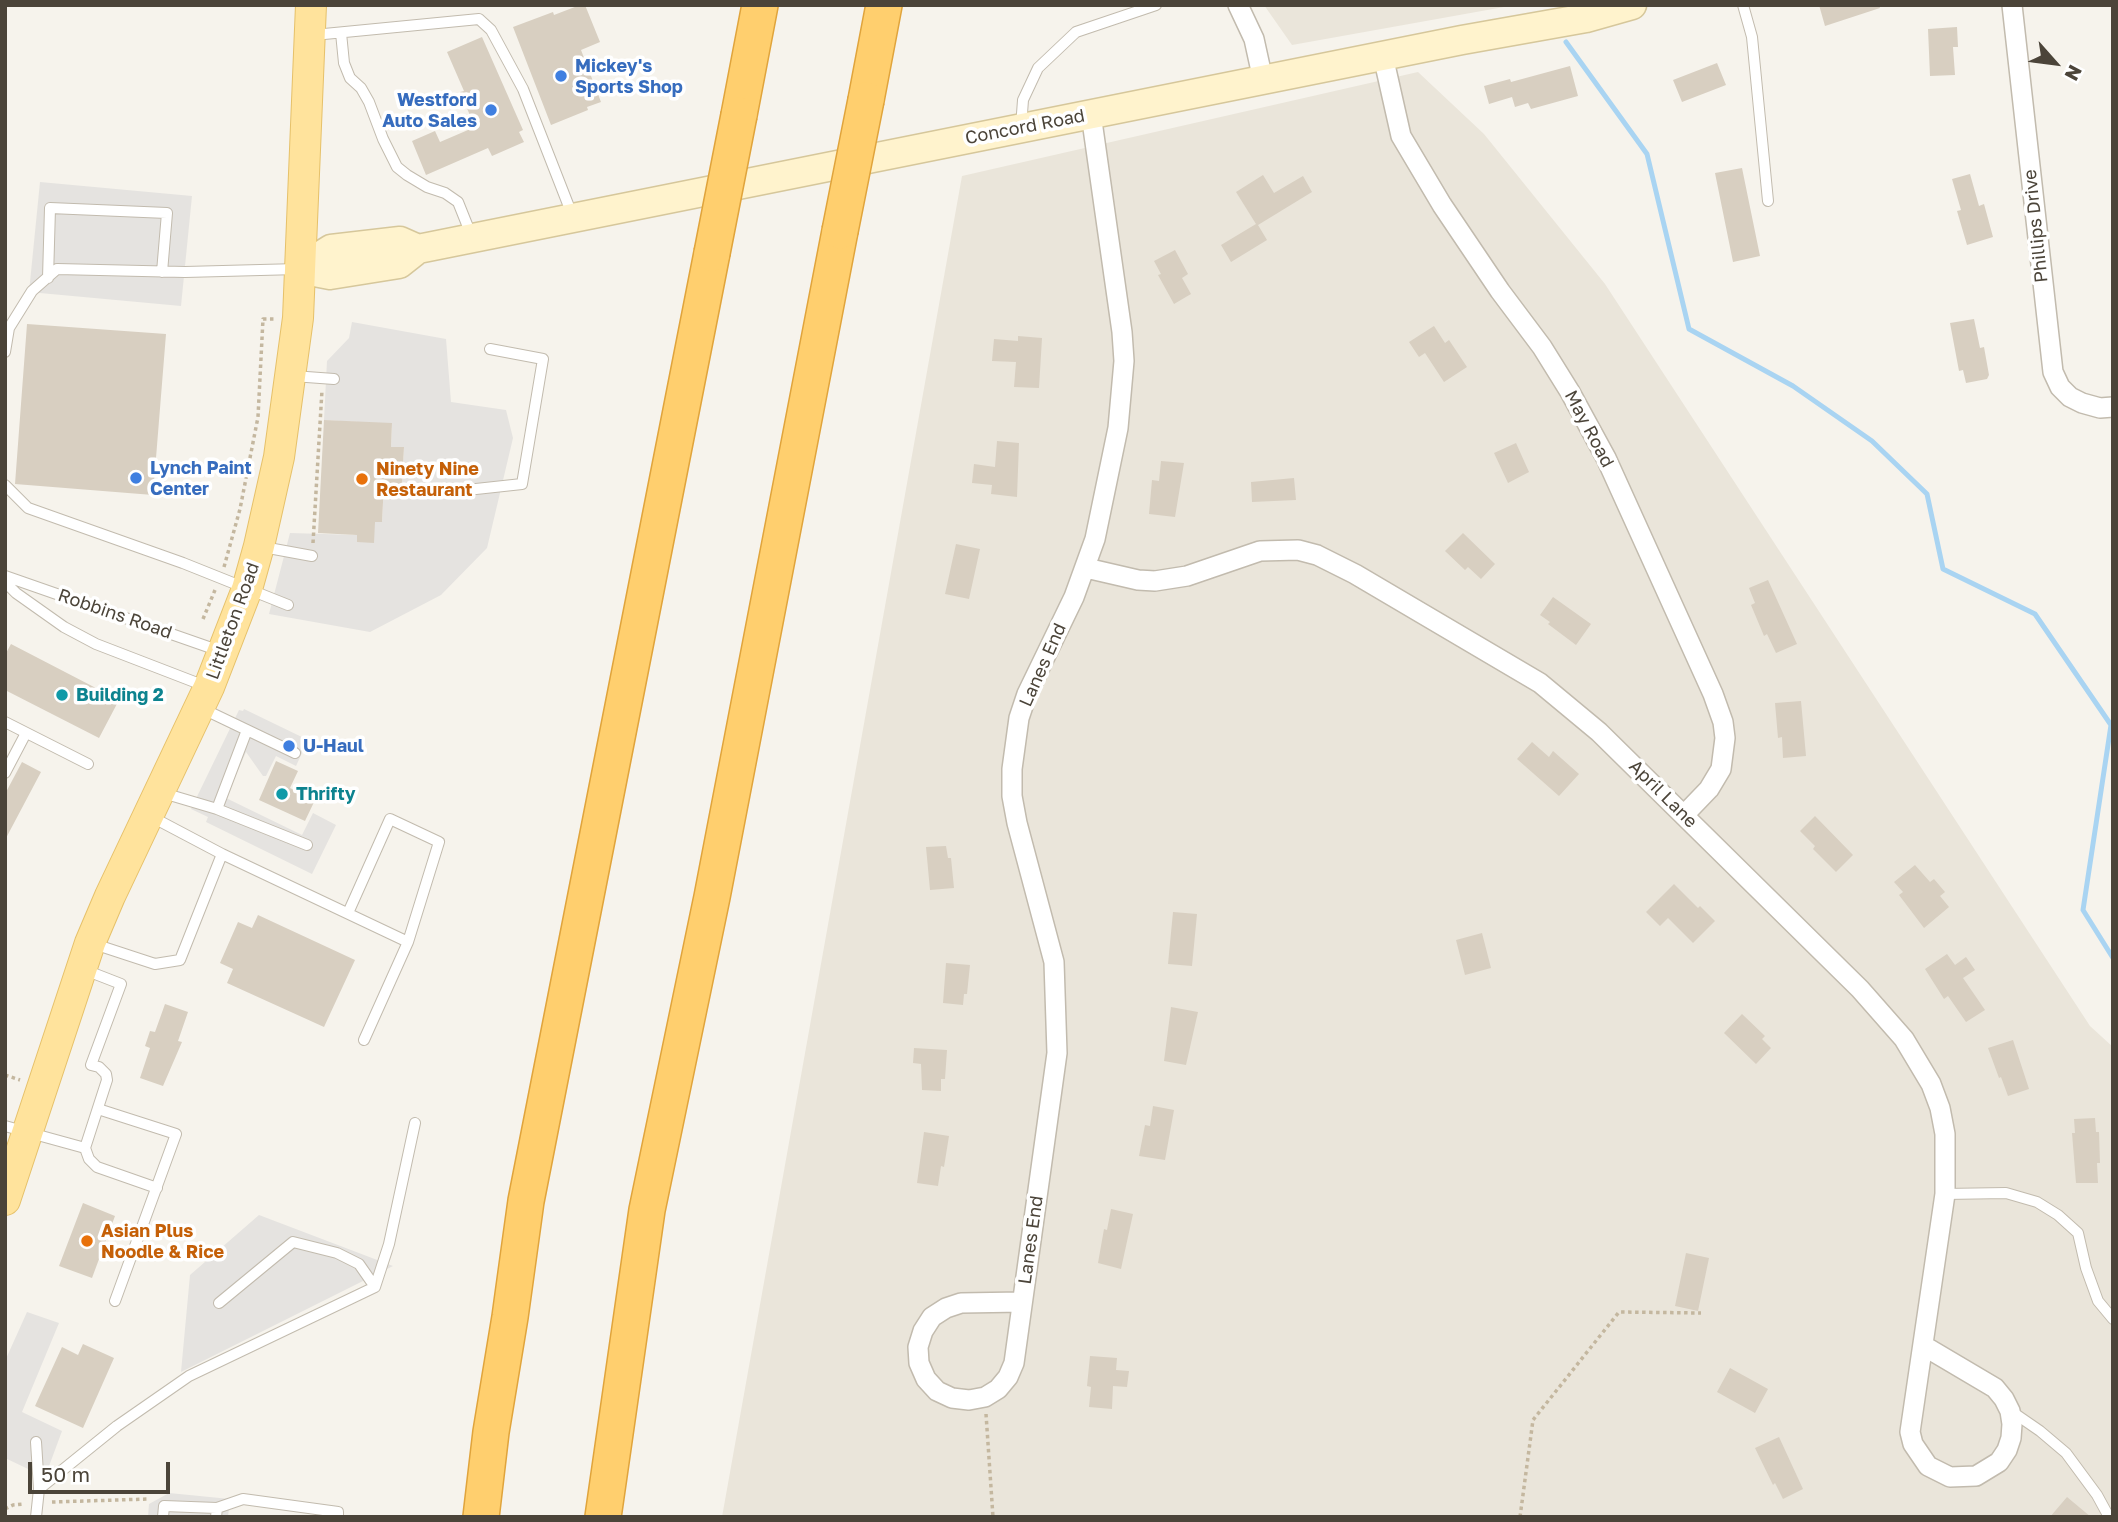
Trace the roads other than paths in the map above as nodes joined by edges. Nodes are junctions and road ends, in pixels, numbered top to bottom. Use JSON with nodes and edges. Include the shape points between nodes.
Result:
{"nodes":[{"id":1,"x":311,"y":5,"type":"edge"},
{"id":2,"x":760,"y":5,"type":"edge"},
{"id":3,"x":884,"y":5,"type":"edge"},
{"id":4,"x":1156,"y":5,"type":"edge"},
{"id":5,"x":1238,"y":5,"type":"edge"},
{"id":6,"x":1632,"y":5,"type":"edge"},
{"id":7,"x":1744,"y":5,"type":"edge"},
{"id":8,"x":2011,"y":5,"type":"edge"},
{"id":9,"x":341,"y":33,"type":"junction"},
{"id":10,"x":310,"y":36,"type":"junction"},
{"id":11,"x":1383,"y":56,"type":"junction"},
{"id":12,"x":1263,"y":80,"type":"junction"},
{"id":13,"x":1091,"y":114,"type":"junction"},
{"id":14,"x":1021,"y":128,"type":"junction"},
{"id":15,"x":1768,"y":201,"type":"dead end"},
{"id":16,"x":573,"y":218,"type":"junction"},
{"id":17,"x":472,"y":238,"type":"junction"},
{"id":18,"x":299,"y":269,"type":"junction"},
{"id":19,"x":162,"y":272,"type":"junction"},
{"id":20,"x":48,"y":278,"type":"junction"},
{"id":21,"x":490,"y":349,"type":"dead end"},
{"id":22,"x":5,"y":352,"type":"edge"},
{"id":23,"x":290,"y":376,"type":"junction"},
{"id":24,"x":329,"y":378,"type":"road end"},
{"id":25,"x":2113,"y":407,"type":"edge"},
{"id":26,"x":5,"y":485,"type":"edge"},
{"id":27,"x":477,"y":489,"type":"dead end"},
{"id":28,"x":259,"y":547,"type":"junction"},
{"id":29,"x":312,"y":556,"type":"road end"},
{"id":30,"x":1086,"y":568,"type":"junction"},
{"id":31,"x":5,"y":576,"type":"edge"},
{"id":32,"x":5,"y":582,"type":"edge"},
{"id":33,"x":234,"y":584,"type":"junction"},
{"id":34,"x":288,"y":605,"type":"dead end"},
{"id":35,"x":224,"y":652,"type":"junction"},
{"id":36,"x":205,"y":698,"type":"junction"},
{"id":37,"x":5,"y":722,"type":"edge"},
{"id":38,"x":247,"y":730,"type":"junction"},
{"id":39,"x":26,"y":733,"type":"junction"},
{"id":40,"x":295,"y":753,"type":"dead end"},
{"id":41,"x":89,"y":764,"type":"dead end"},
{"id":42,"x":5,"y":773,"type":"edge"},
{"id":43,"x":154,"y":804,"type":"junction"},
{"id":44,"x":217,"y":808,"type":"junction"},
{"id":45,"x":1684,"y":815,"type":"junction"},
{"id":46,"x":307,"y":845,"type":"dead end"},
{"id":47,"x":222,"y":854,"type":"junction"},
{"id":48,"x":348,"y":914,"type":"junction"},
{"id":49,"x":408,"y":942,"type":"junction"},
{"id":50,"x":86,"y":956,"type":"junction"},
{"id":51,"x":364,"y":1040,"type":"dead end"},
{"id":52,"x":98,"y":1109,"type":"junction"},
{"id":53,"x":415,"y":1123,"type":"dead end"},
{"id":54,"x":16,"y":1129,"type":"edge"},
{"id":55,"x":85,"y":1148,"type":"junction"},
{"id":56,"x":157,"y":1188,"type":"junction"},
{"id":57,"x":1944,"y":1194,"type":"junction"},
{"id":58,"x":5,"y":1200,"type":"edge"},
{"id":59,"x":375,"y":1287,"type":"junction"},
{"id":60,"x":115,"y":1301,"type":"dead end"},
{"id":61,"x":1022,"y":1302,"type":"junction"},
{"id":62,"x":219,"y":1303,"type":"dead end"},
{"id":63,"x":2113,"y":1319,"type":"edge"},
{"id":64,"x":1924,"y":1346,"type":"junction"},
{"id":65,"x":2010,"y":1411,"type":"junction"},
{"id":66,"x":36,"y":1442,"type":"dead end"},
{"id":67,"x":39,"y":1489,"type":"junction"},
{"id":68,"x":217,"y":1512,"type":"edge"},
{"id":69,"x":36,"y":1517,"type":"edge"},
{"id":70,"x":163,"y":1517,"type":"edge"},
{"id":71,"x":338,"y":1517,"type":"edge"},
{"id":72,"x":481,"y":1517,"type":"edge"},
{"id":73,"x":603,"y":1517,"type":"edge"},
{"id":74,"x":2109,"y":1517,"type":"edge"}],
"edges":[{"from":1,"to":10,"type":"main road","name":"Littleton Road"},
{"from":2,"to":72,"type":"highway","bridge":true,"via":[[526,1201]]},
{"from":3,"to":73,"type":"highway","bridge":true,"via":[[647,1210]]},
{"from":4,"to":14,"type":"lane","via":[[1076,32],[1038,68],[1023,100]]},
{"from":5,"to":12,"type":"street","via":[[1254,39]]},
{"from":6,"to":11,"type":"main road","name":"Concord Road","via":[[1586,18]]},
{"from":7,"to":15,"type":"lane","via":[[1752,37]]},
{"from":8,"to":25,"type":"street","name":"Phillips Drive","via":[[2053,372],[2070,397]]},
{"from":9,"to":10,"type":"lane"},
{"from":9,"to":16,"type":"lane","via":[[480,19],[491,30],[523,89]]},
{"from":9,"to":17,"type":"lane","via":[[350,78],[369,102],[397,167],[458,202]]},
{"from":10,"to":18,"type":"main road","name":"Littleton Road"},
{"from":11,"to":12,"type":"main road","name":"Concord Road"},
{"from":11,"to":45,"type":"street","name":"May Road","via":[[1401,135],[1457,227],[1570,392],[1606,458],[1713,694],[1725,738],[1721,769]]},
{"from":12,"to":13,"type":"main road","name":"Concord Road"},
{"from":13,"to":14,"type":"main road","name":"Concord Road"},
{"from":13,"to":30,"type":"street","name":"Lanes End","via":[[1124,361],[1112,462]]},
{"from":14,"to":16,"type":"main road","name":"Concord Road"},
{"from":16,"to":17,"type":"main road","name":"Concord Road"},
{"from":17,"to":18,"type":"main road","name":"Concord Road","via":[[418,249],[399,264],[330,275]]},
{"from":18,"to":19,"type":"lane"},
{"from":18,"to":23,"type":"main road","name":"Littleton Road"},
{"from":19,"to":20,"type":"lane","via":[[57,269]]},
{"from":19,"to":20,"type":"lane","via":[[167,213],[50,208]]},
{"from":20,"to":22,"type":"lane","via":[[32,291],[9,328]]},
{"from":21,"to":27,"type":"lane","via":[[543,359],[522,484]]},
{"from":23,"to":24,"type":"lane"},
{"from":23,"to":28,"type":"main road","name":"Littleton Road","via":[[279,457]]},
{"from":26,"to":33,"type":"lane","via":[[28,508]]},
{"from":28,"to":29,"type":"lane"},
{"from":28,"to":33,"type":"main road","name":"Littleton Road"},
{"from":30,"to":45,"type":"street","name":"April Lane","via":[[1155,581],[1187,576],[1260,551],[1298,550],[1317,555],[1540,683],[1599,732]]},
{"from":30,"to":61,"type":"street","name":"Lanes End","via":[[1027,694],[1012,769],[1017,824],[1050,943],[1056,994],[1057,1053]]},
{"from":31,"to":35,"type":"lane","name":"Robbins Road"},
{"from":32,"to":36,"type":"lane","name":"Robbins Road","via":[[64,627]]},
{"from":33,"to":34,"type":"lane"},
{"from":33,"to":35,"type":"main road","name":"Littleton Road"},
{"from":35,"to":36,"type":"main road","name":"Littleton Road"},
{"from":36,"to":38,"type":"lane","name":"Robbins Road"},
{"from":36,"to":43,"type":"main road","name":"Littleton Road"},
{"from":37,"to":39,"type":"lane"},
{"from":38,"to":40,"type":"lane","name":"Robbins Road"},
{"from":38,"to":44,"type":"lane"},
{"from":39,"to":41,"type":"lane"},
{"from":39,"to":42,"type":"lane"},
{"from":43,"to":44,"type":"lane"},
{"from":43,"to":47,"type":"lane"},
{"from":43,"to":50,"type":"main road","name":"Littleton Road"},
{"from":44,"to":46,"type":"lane"},
{"from":45,"to":57,"type":"street","name":"April Lane","via":[[1860,989],[1904,1039],[1940,1108],[1945,1134]]},
{"from":47,"to":48,"type":"lane"},
{"from":47,"to":50,"type":"lane","via":[[180,960],[155,964]]},
{"from":48,"to":49,"type":"lane"},
{"from":48,"to":49,"type":"lane","via":[[390,820],[439,842]]},
{"from":49,"to":51,"type":"lane"},
{"from":50,"to":52,"type":"lane","via":[[121,984],[91,1065],[99,1067],[107,1080]]},
{"from":50,"to":54,"type":"main road","name":"Littleton Road"},
{"from":52,"to":55,"type":"lane"},
{"from":52,"to":56,"type":"lane","via":[[176,1135]]},
{"from":53,"to":59,"type":"lane"},
{"from":54,"to":55,"type":"lane"},
{"from":54,"to":58,"type":"main road","name":"Littleton Road"},
{"from":55,"to":56,"type":"lane","via":[[97,1167]]},
{"from":56,"to":60,"type":"lane"},
{"from":57,"to":63,"type":"lane","via":[[2006,1193],[2037,1202],[2058,1215],[2078,1233],[2098,1301]]},
{"from":57,"to":64,"type":"street","name":"April Lane"},
{"from":59,"to":62,"type":"lane","via":[[359,1264],[293,1242]]},
{"from":59,"to":67,"type":"lane","via":[[189,1376]]},
{"from":61,"to":61,"type":"street","name":"Lanes End","via":[[1014,1363],[1003,1383],[985,1397],[969,1401],[937,1391],[919,1363],[918,1347],[932,1317],[961,1303]]},
{"from":64,"to":65,"type":"street","via":[[1995,1388]]},
{"from":64,"to":65,"type":"street","name":"April Lane","via":[[1910,1432],[1928,1465],[1950,1477],[1976,1476],[1989,1470],[2007,1450]]},
{"from":65,"to":74,"type":"lane","via":[[2066,1453]]},
{"from":66,"to":67,"type":"lane"},
{"from":67,"to":69,"type":"lane"},
{"from":68,"to":70,"type":"lane","via":[[164,1506]]},
{"from":68,"to":71,"type":"lane","via":[[243,1499],[338,1512]]}]}
